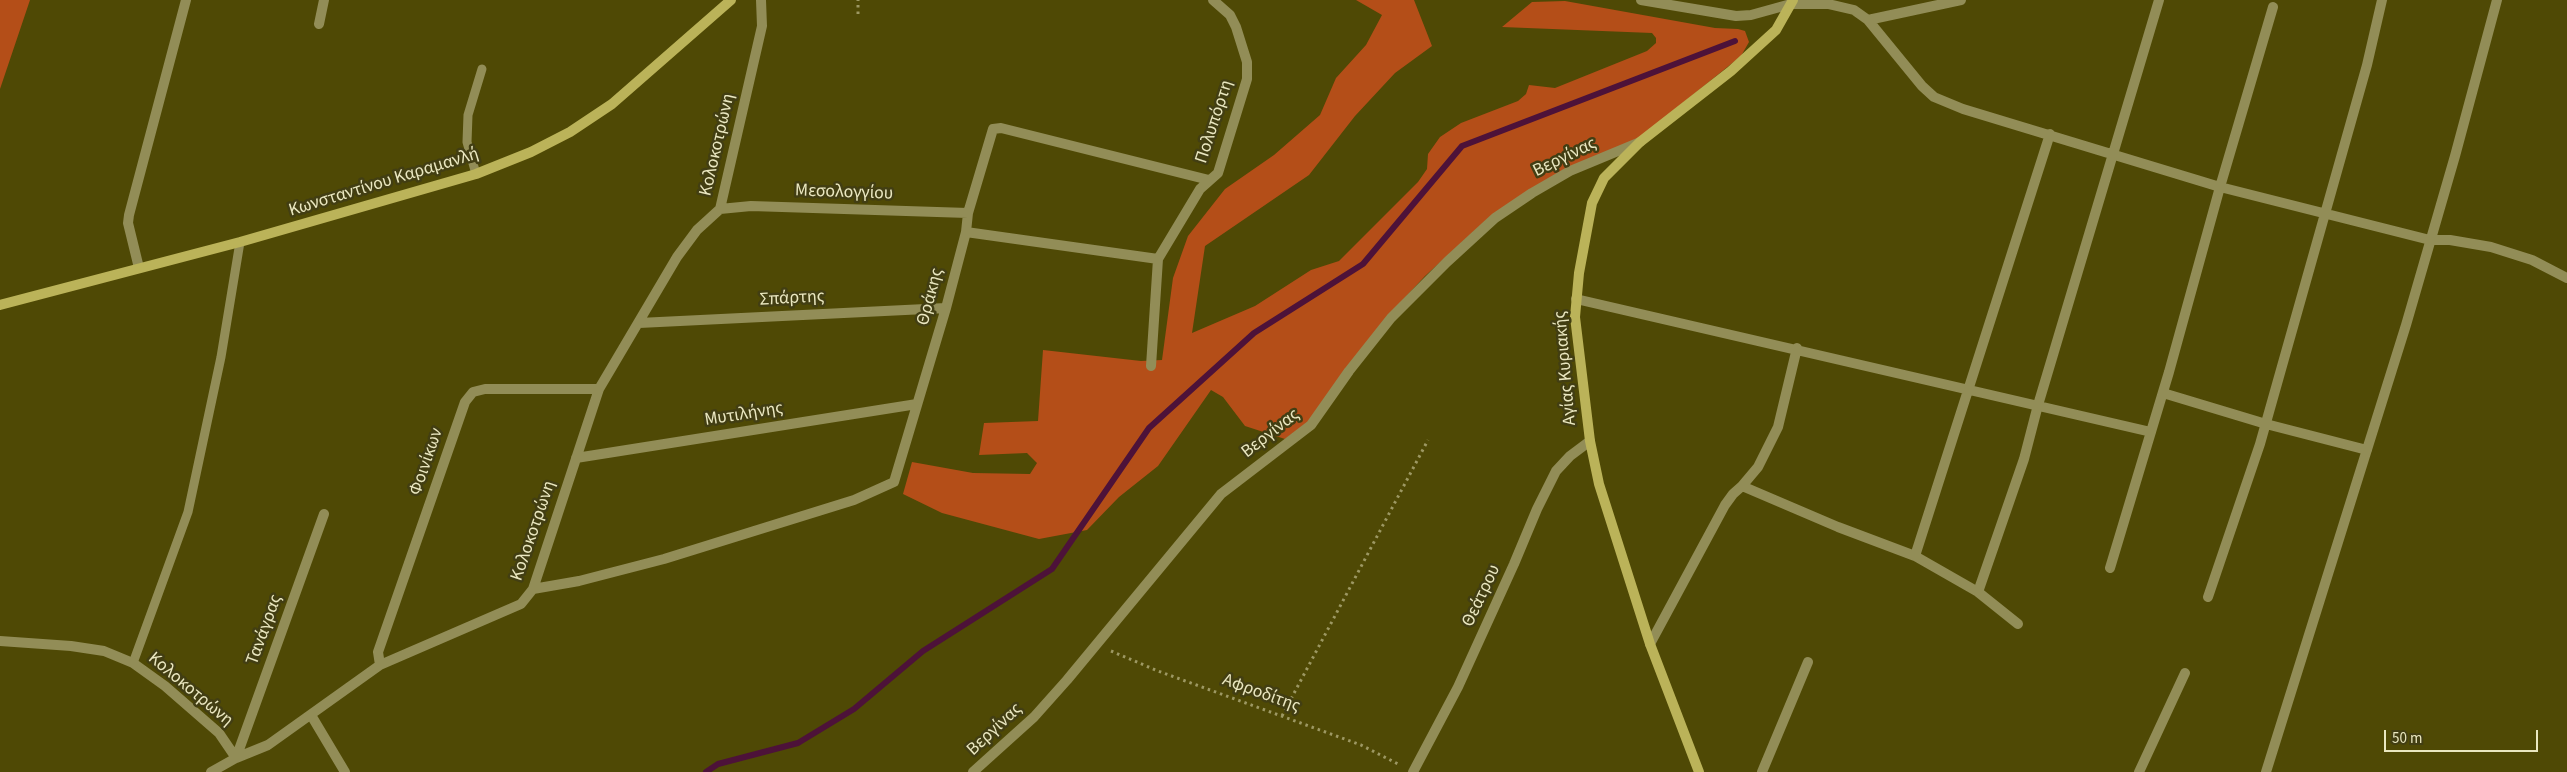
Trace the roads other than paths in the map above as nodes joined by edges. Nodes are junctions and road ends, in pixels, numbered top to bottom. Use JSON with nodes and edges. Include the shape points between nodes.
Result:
{"nodes":[{"id":1,"x":186,"y":0,"type":"edge"},
{"id":2,"x":324,"y":0,"type":"edge"},
{"id":3,"x":731,"y":0,"type":"edge"},
{"id":4,"x":761,"y":0,"type":"edge"},
{"id":5,"x":1213,"y":0,"type":"edge"},
{"id":6,"x":1641,"y":0,"type":"edge"},
{"id":7,"x":1961,"y":0,"type":"edge"},
{"id":8,"x":2159,"y":0,"type":"edge"},
{"id":9,"x":2382,"y":0,"type":"edge"},
{"id":10,"x":2497,"y":0,"type":"edge"},
{"id":11,"x":1792,"y":2,"type":"edge"},
{"id":12,"x":2273,"y":8,"type":"dead end"},
{"id":13,"x":1868,"y":20,"type":"junction"},
{"id":14,"x":319,"y":24,"type":"dead end"},
{"id":15,"x":482,"y":69,"type":"dead end"},
{"id":16,"x":2050,"y":134,"type":"junction"},
{"id":17,"x":1640,"y":142,"type":"junction"},
{"id":18,"x":2113,"y":155,"type":"junction"},
{"id":19,"x":476,"y":174,"type":"junction"},
{"id":20,"x":1209,"y":180,"type":"junction"},
{"id":21,"x":2220,"y":186,"type":"junction"},
{"id":22,"x":720,"y":209,"type":"junction"},
{"id":23,"x":968,"y":213,"type":"junction"},
{"id":24,"x":2324,"y":214,"type":"junction"},
{"id":25,"x":966,"y":232,"type":"junction"},
{"id":26,"x":2430,"y":240,"type":"junction"},
{"id":27,"x":240,"y":242,"type":"junction"},
{"id":28,"x":1158,"y":259,"type":"junction"},
{"id":29,"x":139,"y":268,"type":"junction"},
{"id":30,"x":2567,"y":278,"type":"edge"},
{"id":31,"x":1576,"y":299,"type":"junction"},
{"id":32,"x":0,"y":305,"type":"edge"},
{"id":33,"x":946,"y":308,"type":"junction"},
{"id":34,"x":639,"y":323,"type":"junction"},
{"id":35,"x":1797,"y":348,"type":"junction"},
{"id":36,"x":1151,"y":366,"type":"dead end"},
{"id":37,"x":599,"y":389,"type":"junction"},
{"id":38,"x":1969,"y":390,"type":"junction"},
{"id":39,"x":2163,"y":393,"type":"junction"},
{"id":40,"x":917,"y":404,"type":"junction"},
{"id":41,"x":2038,"y":405,"type":"junction"},
{"id":42,"x":2266,"y":424,"type":"junction"},
{"id":43,"x":2151,"y":432,"type":"junction"},
{"id":44,"x":1590,"y":441,"type":"junction"},
{"id":45,"x":2367,"y":450,"type":"junction"},
{"id":46,"x":576,"y":458,"type":"junction"},
{"id":47,"x":1742,"y":486,"type":"junction"},
{"id":48,"x":324,"y":514,"type":"dead end"},
{"id":49,"x":1915,"y":556,"type":"junction"},
{"id":50,"x":2110,"y":568,"type":"dead end"},
{"id":51,"x":533,"y":589,"type":"junction"},
{"id":52,"x":1978,"y":592,"type":"junction"},
{"id":53,"x":2208,"y":597,"type":"dead end"},
{"id":54,"x":2018,"y":624,"type":"dead end"},
{"id":55,"x":0,"y":641,"type":"edge"},
{"id":56,"x":1650,"y":644,"type":"junction"},
{"id":57,"x":1808,"y":662,"type":"dead end"},
{"id":58,"x":132,"y":663,"type":"junction"},
{"id":59,"x":380,"y":665,"type":"junction"},
{"id":60,"x":2185,"y":673,"type":"dead end"},
{"id":61,"x":311,"y":715,"type":"junction"},
{"id":62,"x":236,"y":758,"type":"junction"},
{"id":63,"x":212,"y":772,"type":"edge"},
{"id":64,"x":345,"y":772,"type":"edge"},
{"id":65,"x":974,"y":772,"type":"edge"},
{"id":66,"x":1413,"y":772,"type":"edge"},
{"id":67,"x":1699,"y":772,"type":"edge"},
{"id":68,"x":1762,"y":772,"type":"edge"},
{"id":69,"x":2138,"y":772,"type":"edge"},
{"id":70,"x":2266,"y":772,"type":"edge"}],
"edges":[{"from":1,"to":29,"type":"street","via":[[129,215]]},
{"from":2,"to":14,"type":"street"},
{"from":3,"to":19,"type":"street","name":"Κωνσταντίνου Καραμανλή","via":[[595,115],[531,152]]},
{"from":4,"to":22,"type":"street","name":"Κολοκοτρώνη","via":[[762,26]]},
{"from":5,"to":20,"type":"street","name":"Πολυπόρτη","via":[[1230,15],[1236,27],[1247,62],[1247,79],[1222,165]]},
{"from":6,"to":11,"type":"street","via":[[1736,16],[1751,15]]},
{"from":7,"to":13,"type":"street"},
{"from":8,"to":18,"type":"street"},
{"from":9,"to":24,"type":"street","via":[[2367,65]]},
{"from":10,"to":26,"type":"street"},
{"from":11,"to":13,"type":"street","via":[[1842,6]]},
{"from":11,"to":17,"type":"street","name":"Αγίας Κυριακής","via":[[1776,30],[1732,71]]},
{"from":12,"to":21,"type":"street"},
{"from":13,"to":16,"type":"street","via":[[1934,97],[1963,109]]},
{"from":15,"to":19,"type":"lane","via":[[468,115],[468,142]]},
{"from":16,"to":18,"type":"street"},
{"from":16,"to":38,"type":"street"},
{"from":17,"to":31,"type":"street","name":"Αγίας Κυριακής","via":[[1604,178],[1592,203]]},
{"from":17,"to":65,"type":"street","name":"Βεργίνας","via":[[1570,171],[1532,193],[1495,218],[1454,255],[1391,318],[1311,425],[1221,494],[1034,717]]},
{"from":18,"to":21,"type":"street"},
{"from":18,"to":41,"type":"street"},
{"from":19,"to":27,"type":"street","name":"Κωνσταντίνου Καραμανλή"},
{"from":20,"to":23,"type":"street","name":"Θράκης","via":[[1001,128],[993,129]]},
{"from":20,"to":28,"type":"street","name":"Πολυπόρτη","via":[[1200,189]]},
{"from":21,"to":24,"type":"street"},
{"from":21,"to":39,"type":"street"},
{"from":22,"to":23,"type":"street","name":"Μεσολογγίου","via":[[751,206]]},
{"from":22,"to":34,"type":"street","name":"Κολοκοτρώνη","via":[[697,230],[677,257]]},
{"from":23,"to":25,"type":"street","name":"Θράκης"},
{"from":24,"to":26,"type":"street"},
{"from":24,"to":42,"type":"street"},
{"from":25,"to":28,"type":"street"},
{"from":25,"to":33,"type":"street","name":"Θράκης"},
{"from":26,"to":30,"type":"street","via":[[2450,240],[2491,248],[2532,260]]},
{"from":26,"to":45,"type":"street"},
{"from":27,"to":29,"type":"street","name":"Κωνσταντίνου Καραμανλή"},
{"from":27,"to":58,"type":"lane","via":[[221,357],[188,512]]},
{"from":28,"to":36,"type":"street","name":"Πολυπόρτη"},
{"from":29,"to":32,"type":"street","name":"Κωνσταντίνου Καραμανλή"},
{"from":31,"to":35,"type":"street"},
{"from":31,"to":44,"type":"street","name":"Αγίας Κυριακής","via":[[1575,318]]},
{"from":33,"to":34,"type":"street","name":"Σπάρτης"},
{"from":33,"to":40,"type":"street","name":"Θράκης"},
{"from":34,"to":37,"type":"street","name":"Κολοκοτρώνη"},
{"from":35,"to":38,"type":"street"},
{"from":35,"to":47,"type":"street","via":[[1778,428],[1758,467]]},
{"from":37,"to":46,"type":"street","name":"Κολοκοτρώνη"},
{"from":37,"to":59,"type":"street","name":"Φοινίκων","via":[[485,389],[473,392],[465,402],[378,652]]},
{"from":38,"to":41,"type":"street"},
{"from":38,"to":49,"type":"street"},
{"from":39,"to":42,"type":"street"},
{"from":39,"to":43,"type":"street"},
{"from":40,"to":46,"type":"street","name":"Μυτιλήνης"},
{"from":40,"to":51,"type":"street","name":"Θράκης","via":[[894,482],[854,500],[664,559]]},
{"from":41,"to":43,"type":"street"},
{"from":41,"to":52,"type":"street","via":[[2024,459]]},
{"from":42,"to":45,"type":"street"},
{"from":42,"to":53,"type":"street"},
{"from":43,"to":50,"type":"street"},
{"from":44,"to":56,"type":"street","name":"Αγίας Κυριακής","via":[[1612,529]]},
{"from":44,"to":66,"type":"street","name":"Θεάτρου","via":[[1556,471],[1458,687]]},
{"from":45,"to":70,"type":"street"},
{"from":46,"to":51,"type":"street","name":"Κολοκοτρώνη"},
{"from":47,"to":49,"type":"street"},
{"from":47,"to":56,"type":"street","via":[[1725,505]]},
{"from":48,"to":62,"type":"street","name":"Τανάγρας"},
{"from":49,"to":52,"type":"street"},
{"from":51,"to":59,"type":"street","name":"Κολοκοτρώνη","via":[[521,604],[502,614]]},
{"from":52,"to":54,"type":"street"},
{"from":55,"to":58,"type":"street","name":"Κολοκοτρώνη","via":[[104,651]]},
{"from":56,"to":67,"type":"street","name":"Αγίας Κυριακής"},
{"from":57,"to":68,"type":"street"},
{"from":58,"to":62,"type":"street","name":"Κολοκοτρώνη","via":[[165,686],[219,733]]},
{"from":59,"to":61,"type":"street","name":"Κολοκοτρώνη"},
{"from":60,"to":69,"type":"street"},
{"from":61,"to":62,"type":"street","name":"Κολοκοτρώνη","via":[[268,745]]},
{"from":61,"to":64,"type":"street"},
{"from":62,"to":63,"type":"street"}]}
